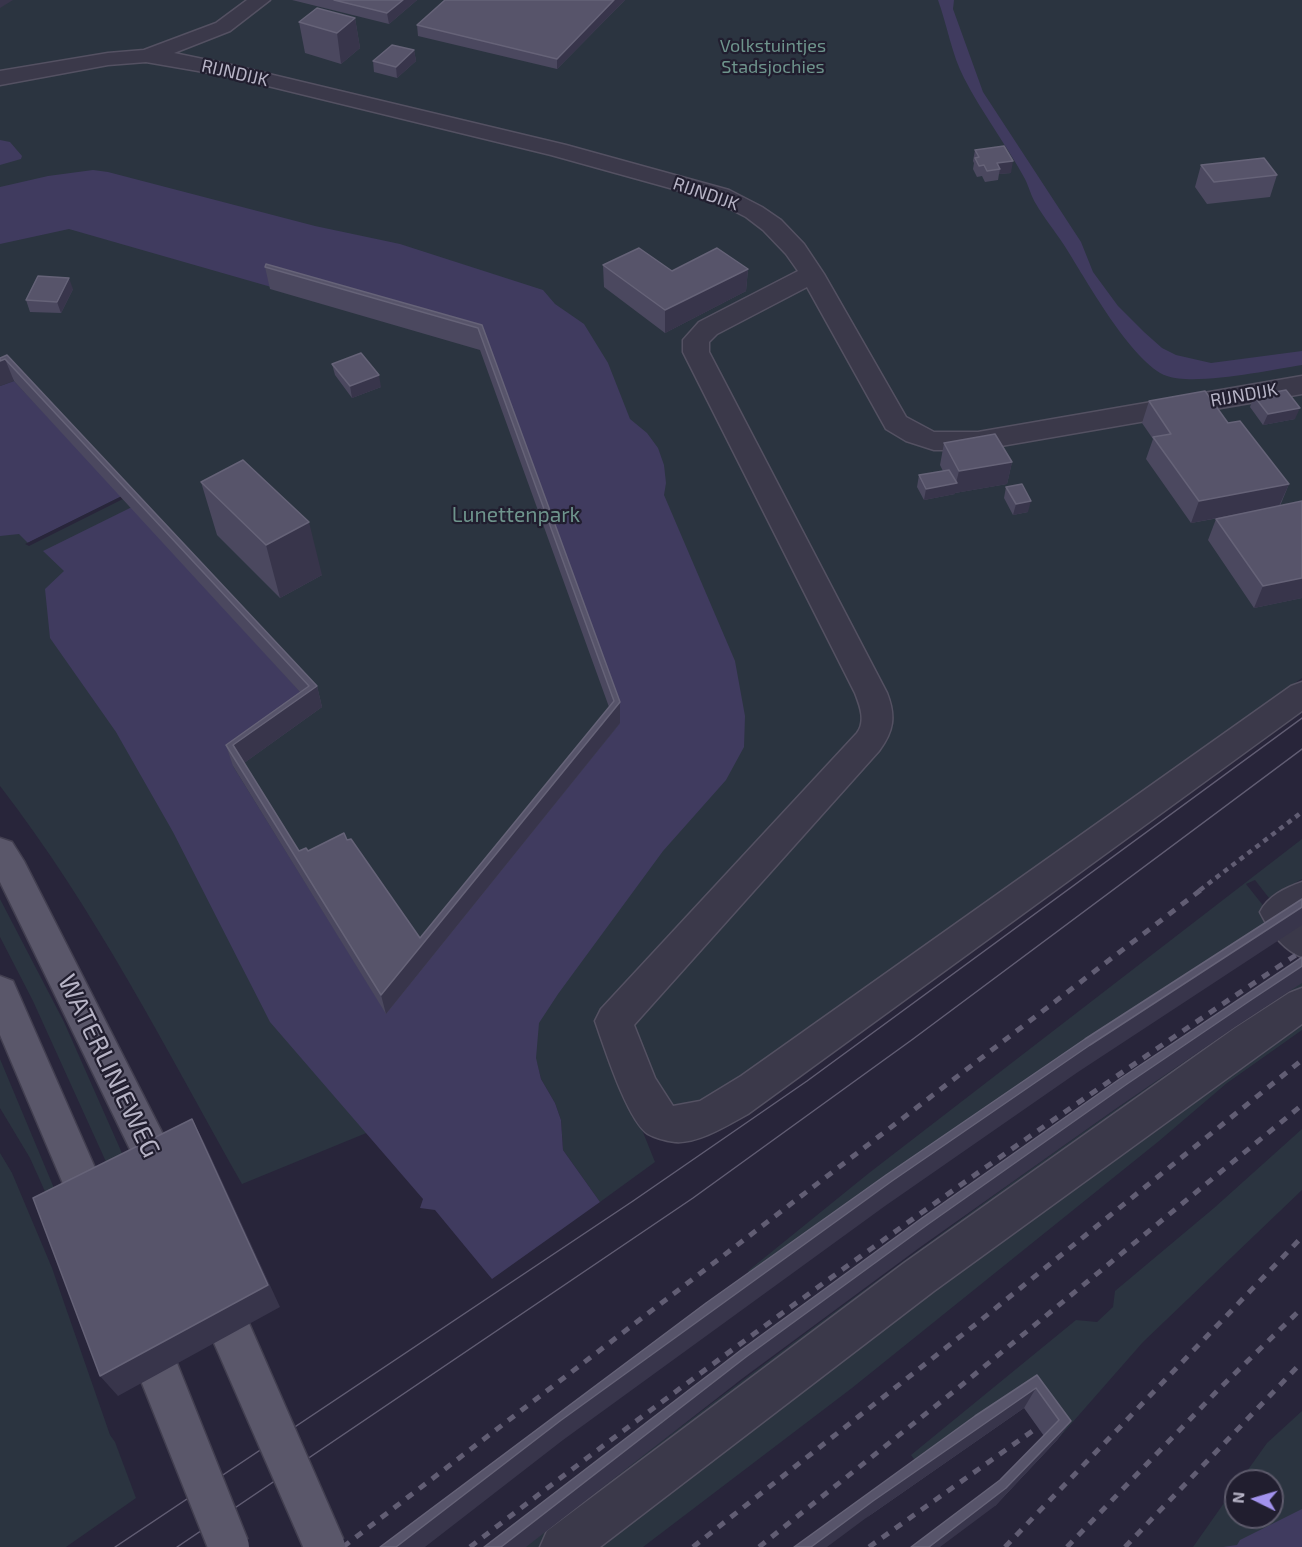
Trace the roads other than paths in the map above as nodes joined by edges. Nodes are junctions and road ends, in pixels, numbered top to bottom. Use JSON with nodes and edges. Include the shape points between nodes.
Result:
{"nodes":[{"id":1,"x":260,"y":0,"type":"edge"},
{"id":2,"x":146,"y":56,"type":"junction"},
{"id":3,"x":0,"y":78,"type":"edge"},
{"id":4,"x":812,"y":274,"type":"junction"},
{"id":5,"x":1302,"y":385,"type":"edge"},
{"id":6,"x":1302,"y":694,"type":"edge"},
{"id":7,"x":0,"y":852,"type":"edge"},
{"id":8,"x":1302,"y":897,"type":"edge"},
{"id":9,"x":1297,"y":936,"type":"edge"},
{"id":10,"x":0,"y":992,"type":"edge"},
{"id":11,"x":1302,"y":1004,"type":"edge"},
{"id":12,"x":166,"y":1182,"type":"edge"},
{"id":13,"x":96,"y":1216,"type":"edge"},
{"id":14,"x":201,"y":1263,"type":"edge"},
{"id":15,"x":129,"y":1297,"type":"edge"},
{"id":16,"x":229,"y":1547,"type":"edge"},
{"id":17,"x":325,"y":1547,"type":"edge"},
{"id":18,"x":563,"y":1547,"type":"edge"}],
"edges":[{"from":1,"to":2,"type":"street","via":[[223,27]]},
{"from":2,"to":3,"type":"street","name":"RIJNDIJK"},
{"from":2,"to":4,"type":"street","name":"RIJNDIJK","via":[[227,70],[558,150],[721,195],[772,225]]},
{"from":4,"to":5,"type":"street","name":"RIJNDIJK","via":[[896,423],[929,441],[978,441]]},
{"from":4,"to":6,"type":"street","via":[[708,328],[696,340],[696,352],[871,693],[880,722],[868,742],[614,1021],[645,1097],[662,1120],[681,1126],[730,1104]]},
{"from":7,"to":12,"type":"main road","name":"WATERLINIEWEG"},
{"from":8,"to":9,"type":"street","via":[[1278,912]]},
{"from":10,"to":13,"type":"main road"},
{"from":11,"to":18,"type":"street","via":[[920,1277]]},
{"from":14,"to":17,"type":"main road","bridge":true},
{"from":15,"to":16,"type":"main road","bridge":true}]}
